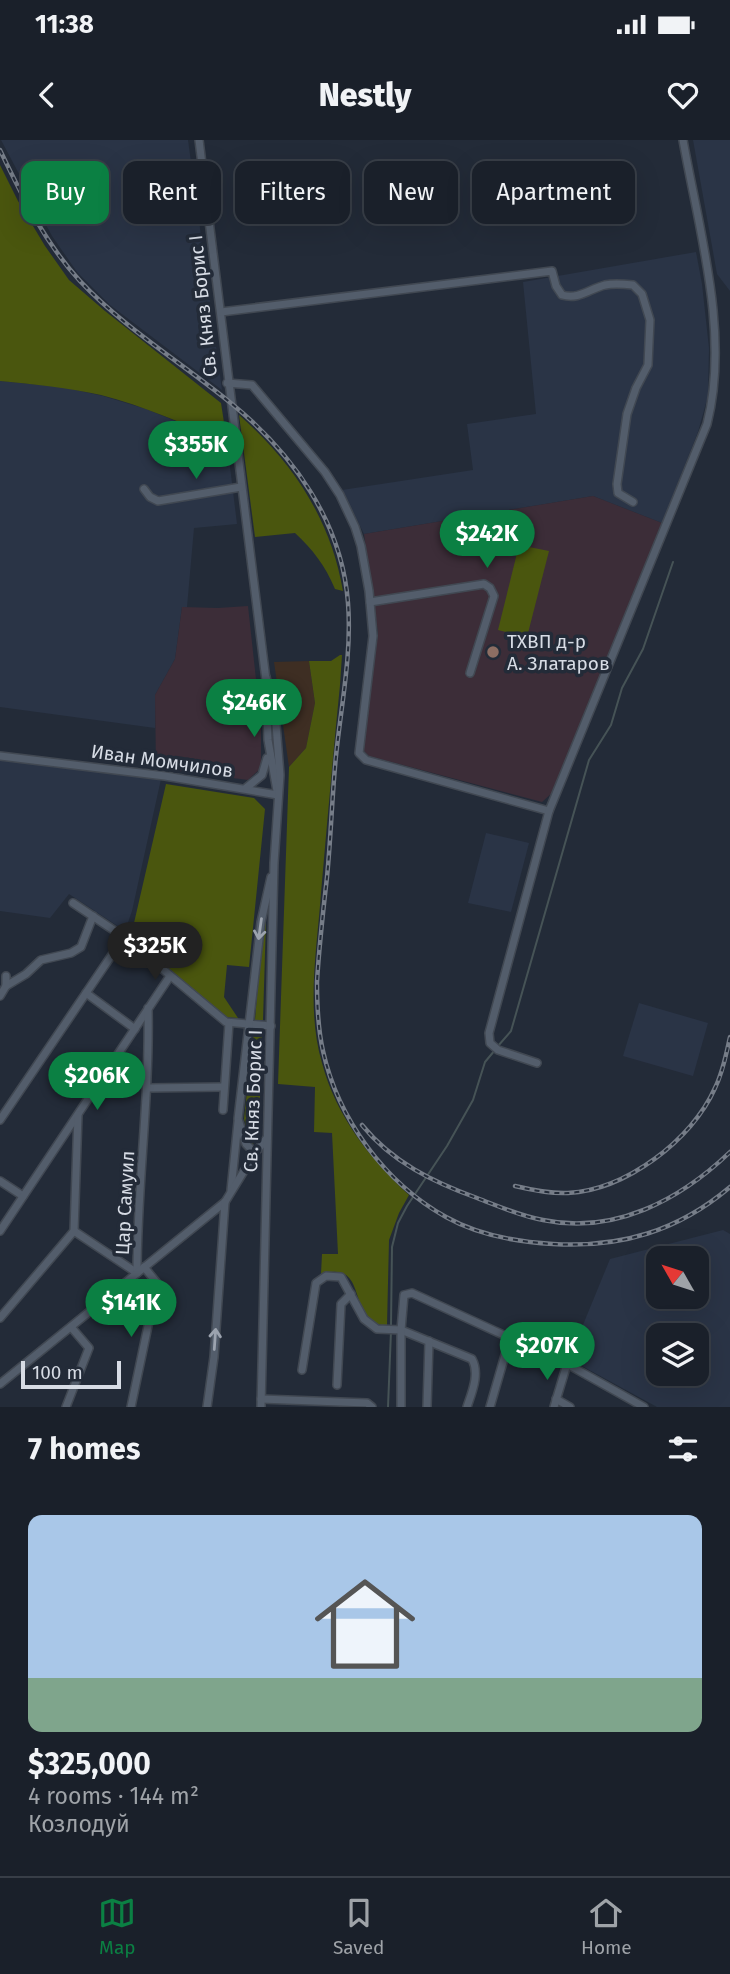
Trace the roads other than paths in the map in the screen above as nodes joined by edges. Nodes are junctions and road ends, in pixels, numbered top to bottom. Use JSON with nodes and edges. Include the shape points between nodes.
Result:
{"nodes":[{"id":1,"x":199,"y":140,"type":"edge"},
{"id":2,"x":683,"y":140,"type":"edge"},
{"id":3,"x":221,"y":313,"type":"junction"},
{"id":4,"x":227,"y":383,"type":"junction"},
{"id":5,"x":241,"y":487,"type":"junction"},
{"id":6,"x":144,"y":489,"type":"dead end"},
{"id":7,"x":633,"y":502,"type":"dead end"},
{"id":8,"x":370,"y":602,"type":"junction"},
{"id":9,"x":470,"y":673,"type":"dead end"},
{"id":10,"x":266,"y":677,"type":"junction"},
{"id":11,"x":268,"y":740,"type":"junction"},
{"id":12,"x":0,"y":756,"type":"edge"},
{"id":13,"x":246,"y":788,"type":"junction"},
{"id":14,"x":278,"y":795,"type":"junction"},
{"id":15,"x":549,"y":811,"type":"junction"},
{"id":16,"x":274,"y":863,"type":"junction"},
{"id":17,"x":73,"y":903,"type":"dead end"},
{"id":18,"x":93,"y":916,"type":"junction"},
{"id":19,"x":124,"y":937,"type":"junction"},
{"id":20,"x":6,"y":976,"type":"dead end"},
{"id":21,"x":170,"y":976,"type":"junction"},
{"id":22,"x":6,"y":986,"type":"junction"},
{"id":23,"x":86,"y":993,"type":"junction"},
{"id":24,"x":0,"y":996,"type":"edge"},
{"id":25,"x":148,"y":1008,"type":"junction"},
{"id":26,"x":229,"y":1023,"type":"junction"},
{"id":27,"x":249,"y":1024,"type":"junction"},
{"id":28,"x":271,"y":1026,"type":"junction"},
{"id":29,"x":135,"y":1029,"type":"junction"},
{"id":30,"x":537,"y":1063,"type":"dead end"},
{"id":31,"x":223,"y":1087,"type":"junction"},
{"id":32,"x":148,"y":1088,"type":"junction"},
{"id":33,"x":223,"y":1110,"type":"dead end"},
{"id":34,"x":78,"y":1114,"type":"junction"},
{"id":35,"x":238,"y":1119,"type":"junction"},
{"id":36,"x":0,"y":1120,"type":"edge"},
{"id":37,"x":268,"y":1137,"type":"junction"},
{"id":38,"x":255,"y":1153,"type":"junction"},
{"id":39,"x":0,"y":1181,"type":"edge"},
{"id":40,"x":231,"y":1191,"type":"junction"},
{"id":41,"x":23,"y":1196,"type":"junction"},
{"id":42,"x":225,"y":1202,"type":"junction"},
{"id":43,"x":0,"y":1231,"type":"edge"},
{"id":44,"x":74,"y":1231,"type":"junction"},
{"id":45,"x":144,"y":1267,"type":"junction"},
{"id":46,"x":137,"y":1273,"type":"junction"},
{"id":47,"x":351,"y":1294,"type":"junction"},
{"id":48,"x":0,"y":1318,"type":"edge"},
{"id":49,"x":71,"y":1327,"type":"junction"},
{"id":50,"x":401,"y":1330,"type":"junction"},
{"id":51,"x":510,"y":1338,"type":"junction"},
{"id":52,"x":429,"y":1342,"type":"junction"},
{"id":53,"x":567,"y":1364,"type":"junction"},
{"id":54,"x":302,"y":1370,"type":"dead end"},
{"id":55,"x":0,"y":1384,"type":"edge"},
{"id":56,"x":337,"y":1385,"type":"dead end"},
{"id":57,"x":261,"y":1403,"type":"edge"},
{"id":58,"x":555,"y":1403,"type":"edge"},
{"id":59,"x":305,"y":1404,"type":"edge"},
{"id":60,"x":639,"y":1406,"type":"edge"},
{"id":61,"x":66,"y":1407,"type":"edge"},
{"id":62,"x":131,"y":1407,"type":"edge"},
{"id":63,"x":207,"y":1407,"type":"edge"},
{"id":64,"x":372,"y":1407,"type":"edge"},
{"id":65,"x":401,"y":1407,"type":"edge"},
{"id":66,"x":427,"y":1407,"type":"edge"},
{"id":67,"x":467,"y":1407,"type":"edge"},
{"id":68,"x":490,"y":1407,"type":"edge"},
{"id":69,"x":570,"y":1407,"type":"edge"}],
"edges":[{"from":1,"to":3,"type":"street","name":"Св. Княз Борис I"},
{"from":2,"to":15,"type":"street","via":[[709,282],[716,355],[714,395],[707,424]]},
{"from":3,"to":4,"type":"street","name":"Св. Княз Борис I"},
{"from":3,"to":7,"type":"street","via":[[552,271],[562,295],[570,297],[604,285],[633,285],[642,294],[650,320],[648,365],[627,414],[617,484],[618,493]]},
{"from":4,"to":5,"type":"street","name":"Св. Княз Борис I"},
{"from":4,"to":8,"type":"street","via":[[252,385],[325,472],[355,527]]},
{"from":5,"to":6,"type":"street","via":[[158,501]]},
{"from":5,"to":10,"type":"street","name":"Св. Княз Борис I"},
{"from":8,"to":9,"type":"street","via":[[484,584],[490,587],[494,596]]},
{"from":8,"to":15,"type":"street","via":[[373,636],[359,753],[366,760]]},
{"from":10,"to":11,"type":"street","name":"Св. Княз Борис I"},
{"from":10,"to":14,"type":"street","name":"Св. Княз Борис I","via":[[275,712]]},
{"from":11,"to":13,"type":"street","via":[[265,770]]},
{"from":11,"to":14,"type":"street","name":"Св. Княз Борис I"},
{"from":12,"to":13,"type":"street","name":"Иван Момчилов"},
{"from":13,"to":14,"type":"street","name":"Иван Момчилов"},
{"from":14,"to":16,"type":"street","name":"Св. Княз Борис I"},
{"from":15,"to":30,"type":"street","via":[[489,1033],[490,1043],[498,1050]]},
{"from":16,"to":27,"type":"street","one_way":true,"via":[[261,922]]},
{"from":16,"to":28,"type":"street","name":"Св. Княз Борис I"},
{"from":17,"to":18,"type":"street"},
{"from":18,"to":19,"type":"street"},
{"from":18,"to":22,"type":"street","via":[[81,947],[41,960]]},
{"from":19,"to":21,"type":"street"},
{"from":19,"to":23,"type":"street"},
{"from":20,"to":22,"type":"street"},
{"from":21,"to":25,"type":"street"},
{"from":21,"to":26,"type":"street"},
{"from":22,"to":24,"type":"street"},
{"from":23,"to":29,"type":"street"},
{"from":23,"to":36,"type":"street"},
{"from":25,"to":29,"type":"street"},
{"from":25,"to":32,"type":"street","name":"Цар Самуил"},
{"from":26,"to":27,"type":"street"},
{"from":26,"to":31,"type":"street"},
{"from":27,"to":28,"type":"street"},
{"from":27,"to":35,"type":"street"},
{"from":28,"to":37,"type":"street","name":"Св. Княз Борис I"},
{"from":29,"to":34,"type":"street"},
{"from":31,"to":32,"type":"street"},
{"from":31,"to":33,"type":"street"},
{"from":32,"to":46,"type":"street","name":"Цар Самуил"},
{"from":34,"to":41,"type":"street"},
{"from":34,"to":44,"type":"street"},
{"from":35,"to":38,"type":"street","via":[[246,1144]]},
{"from":35,"to":40,"type":"street"},
{"from":37,"to":38,"type":"street"},
{"from":37,"to":57,"type":"street","name":"Св. Княз Борис I"},
{"from":38,"to":40,"type":"street"},
{"from":39,"to":41,"type":"street"},
{"from":40,"to":42,"type":"street"},
{"from":41,"to":43,"type":"street"},
{"from":42,"to":45,"type":"street"},
{"from":63,"to":42,"type":"street","one_way":true},
{"from":44,"to":46,"type":"street"},
{"from":44,"to":48,"type":"street"},
{"from":45,"to":46,"type":"street"},
{"from":45,"to":62,"type":"street","name":"Цар Самуил","via":[[157,1283]]},
{"from":46,"to":49,"type":"street"},
{"from":47,"to":50,"type":"street","via":[[364,1320],[377,1329]]},
{"from":47,"to":54,"type":"street","via":[[341,1277],[326,1276],[316,1283]]},
{"from":47,"to":56,"type":"street","via":[[341,1304]]},
{"from":49,"to":55,"type":"street"},
{"from":49,"to":61,"type":"street","via":[[89,1348]]},
{"from":50,"to":51,"type":"street","via":[[404,1295],[412,1293]]},
{"from":50,"to":52,"type":"street"},
{"from":50,"to":65,"type":"street"},
{"from":51,"to":53,"type":"street"},
{"from":51,"to":68,"type":"street"},
{"from":52,"to":66,"type":"street"},
{"from":52,"to":67,"type":"street","via":[[475,1363]]},
{"from":53,"to":58,"type":"street"},
{"from":53,"to":60,"type":"street"},
{"from":57,"to":59,"type":"street"},
{"from":58,"to":69,"type":"street"},
{"from":59,"to":64,"type":"street","via":[[368,1403]]}]}
